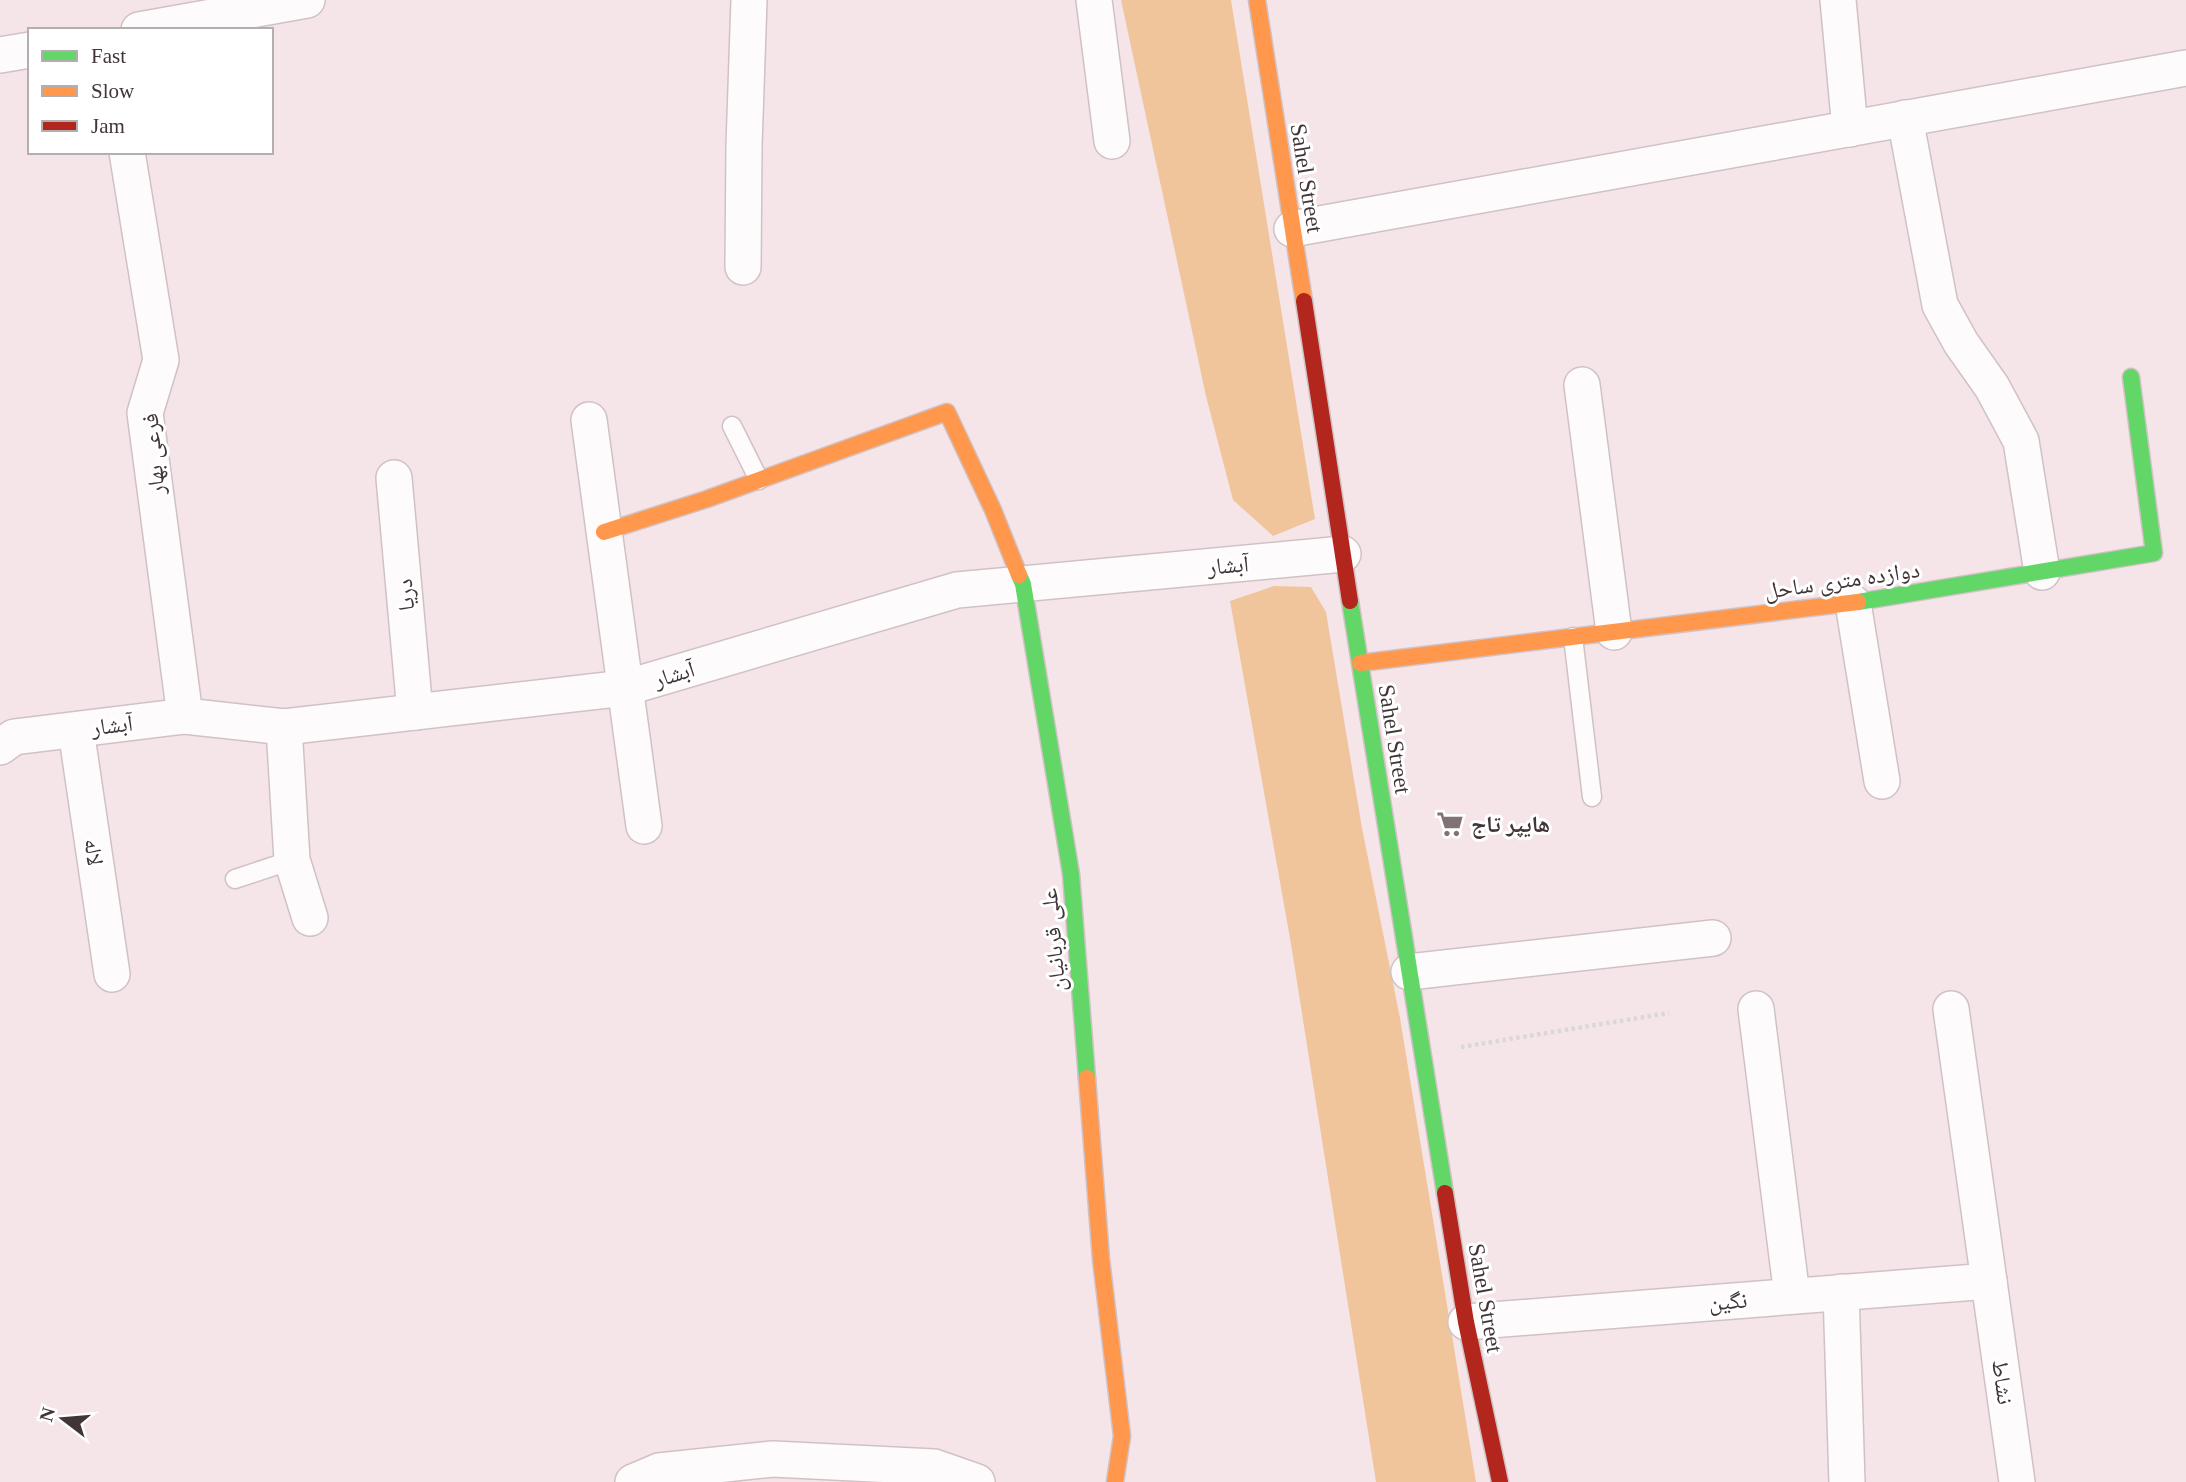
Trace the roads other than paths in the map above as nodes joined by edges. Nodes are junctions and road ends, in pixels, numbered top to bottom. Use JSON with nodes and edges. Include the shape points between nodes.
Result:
{"nodes":[{"id":1,"x":307,"y":0,"type":"edge"},
{"id":2,"x":748,"y":0,"type":"edge"},
{"id":3,"x":1094,"y":0,"type":"edge"},
{"id":4,"x":1257,"y":0,"type":"edge"},
{"id":5,"x":1838,"y":0,"type":"edge"},
{"id":6,"x":150,"y":28,"type":"edge"},
{"id":7,"x":28,"y":50,"type":"edge"},
{"id":8,"x":0,"y":55,"type":"edge"},
{"id":9,"x":2186,"y":68,"type":"edge"},
{"id":10,"x":1906,"y":118,"type":"junction"},
{"id":11,"x":1850,"y":129,"type":"junction"},
{"id":12,"x":1112,"y":141,"type":"dead end"},
{"id":13,"x":128,"y":154,"type":"edge"},
{"id":14,"x":1292,"y":229,"type":"junction"},
{"id":15,"x":743,"y":267,"type":"dead end"},
{"id":16,"x":2132,"y":377,"type":"dead end"},
{"id":17,"x":1582,"y":385,"type":"dead end"},
{"id":18,"x":589,"y":420,"type":"dead end"},
{"id":19,"x":732,"y":426,"type":"dead end"},
{"id":20,"x":394,"y":478,"type":"dead end"},
{"id":21,"x":759,"y":480,"type":"junction"},
{"id":22,"x":604,"y":532,"type":"junction"},
{"id":23,"x":1343,"y":554,"type":"junction"},
{"id":24,"x":2042,"y":572,"type":"junction"},
{"id":25,"x":1023,"y":584,"type":"junction"},
{"id":26,"x":1853,"y":603,"type":"junction"},
{"id":27,"x":1614,"y":632,"type":"junction"},
{"id":28,"x":1573,"y":637,"type":"junction"},
{"id":29,"x":1360,"y":663,"type":"junction"},
{"id":30,"x":625,"y":688,"type":"junction"},
{"id":31,"x":415,"y":712,"type":"junction"},
{"id":32,"x":185,"y":716,"type":"junction"},
{"id":33,"x":284,"y":727,"type":"junction"},
{"id":34,"x":76,"y":730,"type":"junction"},
{"id":35,"x":0,"y":747,"type":"edge"},
{"id":36,"x":1882,"y":781,"type":"dead end"},
{"id":37,"x":1592,"y":797,"type":"dead end"},
{"id":38,"x":644,"y":826,"type":"dead end"},
{"id":39,"x":292,"y":860,"type":"junction"},
{"id":40,"x":235,"y":879,"type":"dead end"},
{"id":41,"x":310,"y":918,"type":"dead end"},
{"id":42,"x":1713,"y":938,"type":"dead end"},
{"id":43,"x":1409,"y":972,"type":"junction"},
{"id":44,"x":112,"y":974,"type":"dead end"},
{"id":45,"x":1756,"y":1009,"type":"dead end"},
{"id":46,"x":1951,"y":1009,"type":"dead end"},
{"id":47,"x":1989,"y":1281,"type":"junction"},
{"id":48,"x":1841,"y":1292,"type":"junction"},
{"id":49,"x":1792,"y":1296,"type":"junction"},
{"id":50,"x":1466,"y":1322,"type":"junction"},
{"id":51,"x":633,"y":1482,"type":"edge"},
{"id":52,"x":977,"y":1482,"type":"edge"},
{"id":53,"x":1115,"y":1482,"type":"edge"},
{"id":54,"x":1500,"y":1482,"type":"edge"},
{"id":55,"x":1847,"y":1482,"type":"edge"},
{"id":56,"x":2017,"y":1482,"type":"edge"}],
"edges":[{"from":1,"to":6,"type":"street"},
{"from":2,"to":15,"type":"street"},
{"from":3,"to":12,"type":"street"},
{"from":4,"to":14,"type":"street","name":"Sahel Street"},
{"from":5,"to":11,"type":"street"},
{"from":7,"to":8,"type":"street"},
{"from":9,"to":10,"type":"street"},
{"from":10,"to":11,"type":"street"},
{"from":10,"to":24,"type":"street","via":[[1940,305],[2021,440]]},
{"from":11,"to":14,"type":"street"},
{"from":13,"to":32,"type":"street","name":"فرعی بهار","via":[[160,360],[145,414]]},
{"from":14,"to":23,"type":"street","name":"Sahel Street"},
{"from":16,"to":24,"type":"street","name":"دوازده متری ساحل","via":[[2154,553]]},
{"from":17,"to":27,"type":"street"},
{"from":18,"to":22,"type":"street"},
{"from":19,"to":21,"type":"lane"},
{"from":20,"to":31,"type":"street","name":"دریا"},
{"from":21,"to":22,"type":"street"},
{"from":21,"to":25,"type":"street","name":"علی قربانیان","via":[[947,412]]},
{"from":22,"to":30,"type":"street"},
{"from":23,"to":25,"type":"street","name":"آبشار"},
{"from":23,"to":29,"type":"street","name":"Sahel Street"},
{"from":24,"to":26,"type":"street","name":"دوازده متری ساحل"},
{"from":25,"to":30,"type":"street","name":"آبشار","via":[[957,590]]},
{"from":25,"to":53,"type":"street","name":"علی قربانیان","via":[[1070,874],[1101,1259],[1122,1436]]},
{"from":26,"to":27,"type":"street","name":"دوازده متری ساحل"},
{"from":26,"to":36,"type":"street"},
{"from":27,"to":28,"type":"street","name":"دوازده متری ساحل"},
{"from":28,"to":29,"type":"street","name":"دوازده متری ساحل"},
{"from":28,"to":37,"type":"lane"},
{"from":29,"to":43,"type":"street","name":"Sahel Street"},
{"from":30,"to":31,"type":"street","name":"آبشار"},
{"from":30,"to":38,"type":"street"},
{"from":31,"to":33,"type":"street","name":"آبشار"},
{"from":32,"to":33,"type":"street","name":"آبشار"},
{"from":32,"to":34,"type":"street","name":"آبشار"},
{"from":33,"to":39,"type":"street"},
{"from":34,"to":35,"type":"street","name":"آبشار","via":[[14,737]]},
{"from":34,"to":44,"type":"street","name":"لاله"},
{"from":39,"to":40,"type":"lane"},
{"from":39,"to":41,"type":"street"},
{"from":42,"to":43,"type":"street"},
{"from":43,"to":50,"type":"street","name":"Sahel Street"},
{"from":45,"to":49,"type":"street"},
{"from":46,"to":47,"type":"street","name":"نشاط"},
{"from":47,"to":48,"type":"street","name":"نگین"},
{"from":47,"to":56,"type":"street","name":"نشاط"},
{"from":48,"to":49,"type":"street","name":"نگین"},
{"from":48,"to":55,"type":"street"},
{"from":49,"to":50,"type":"street","name":"نگین"},
{"from":50,"to":54,"type":"street","name":"Sahel Street"},
{"from":51,"to":52,"type":"street","via":[[659,1471],[773,1459],[934,1467]]}]}
